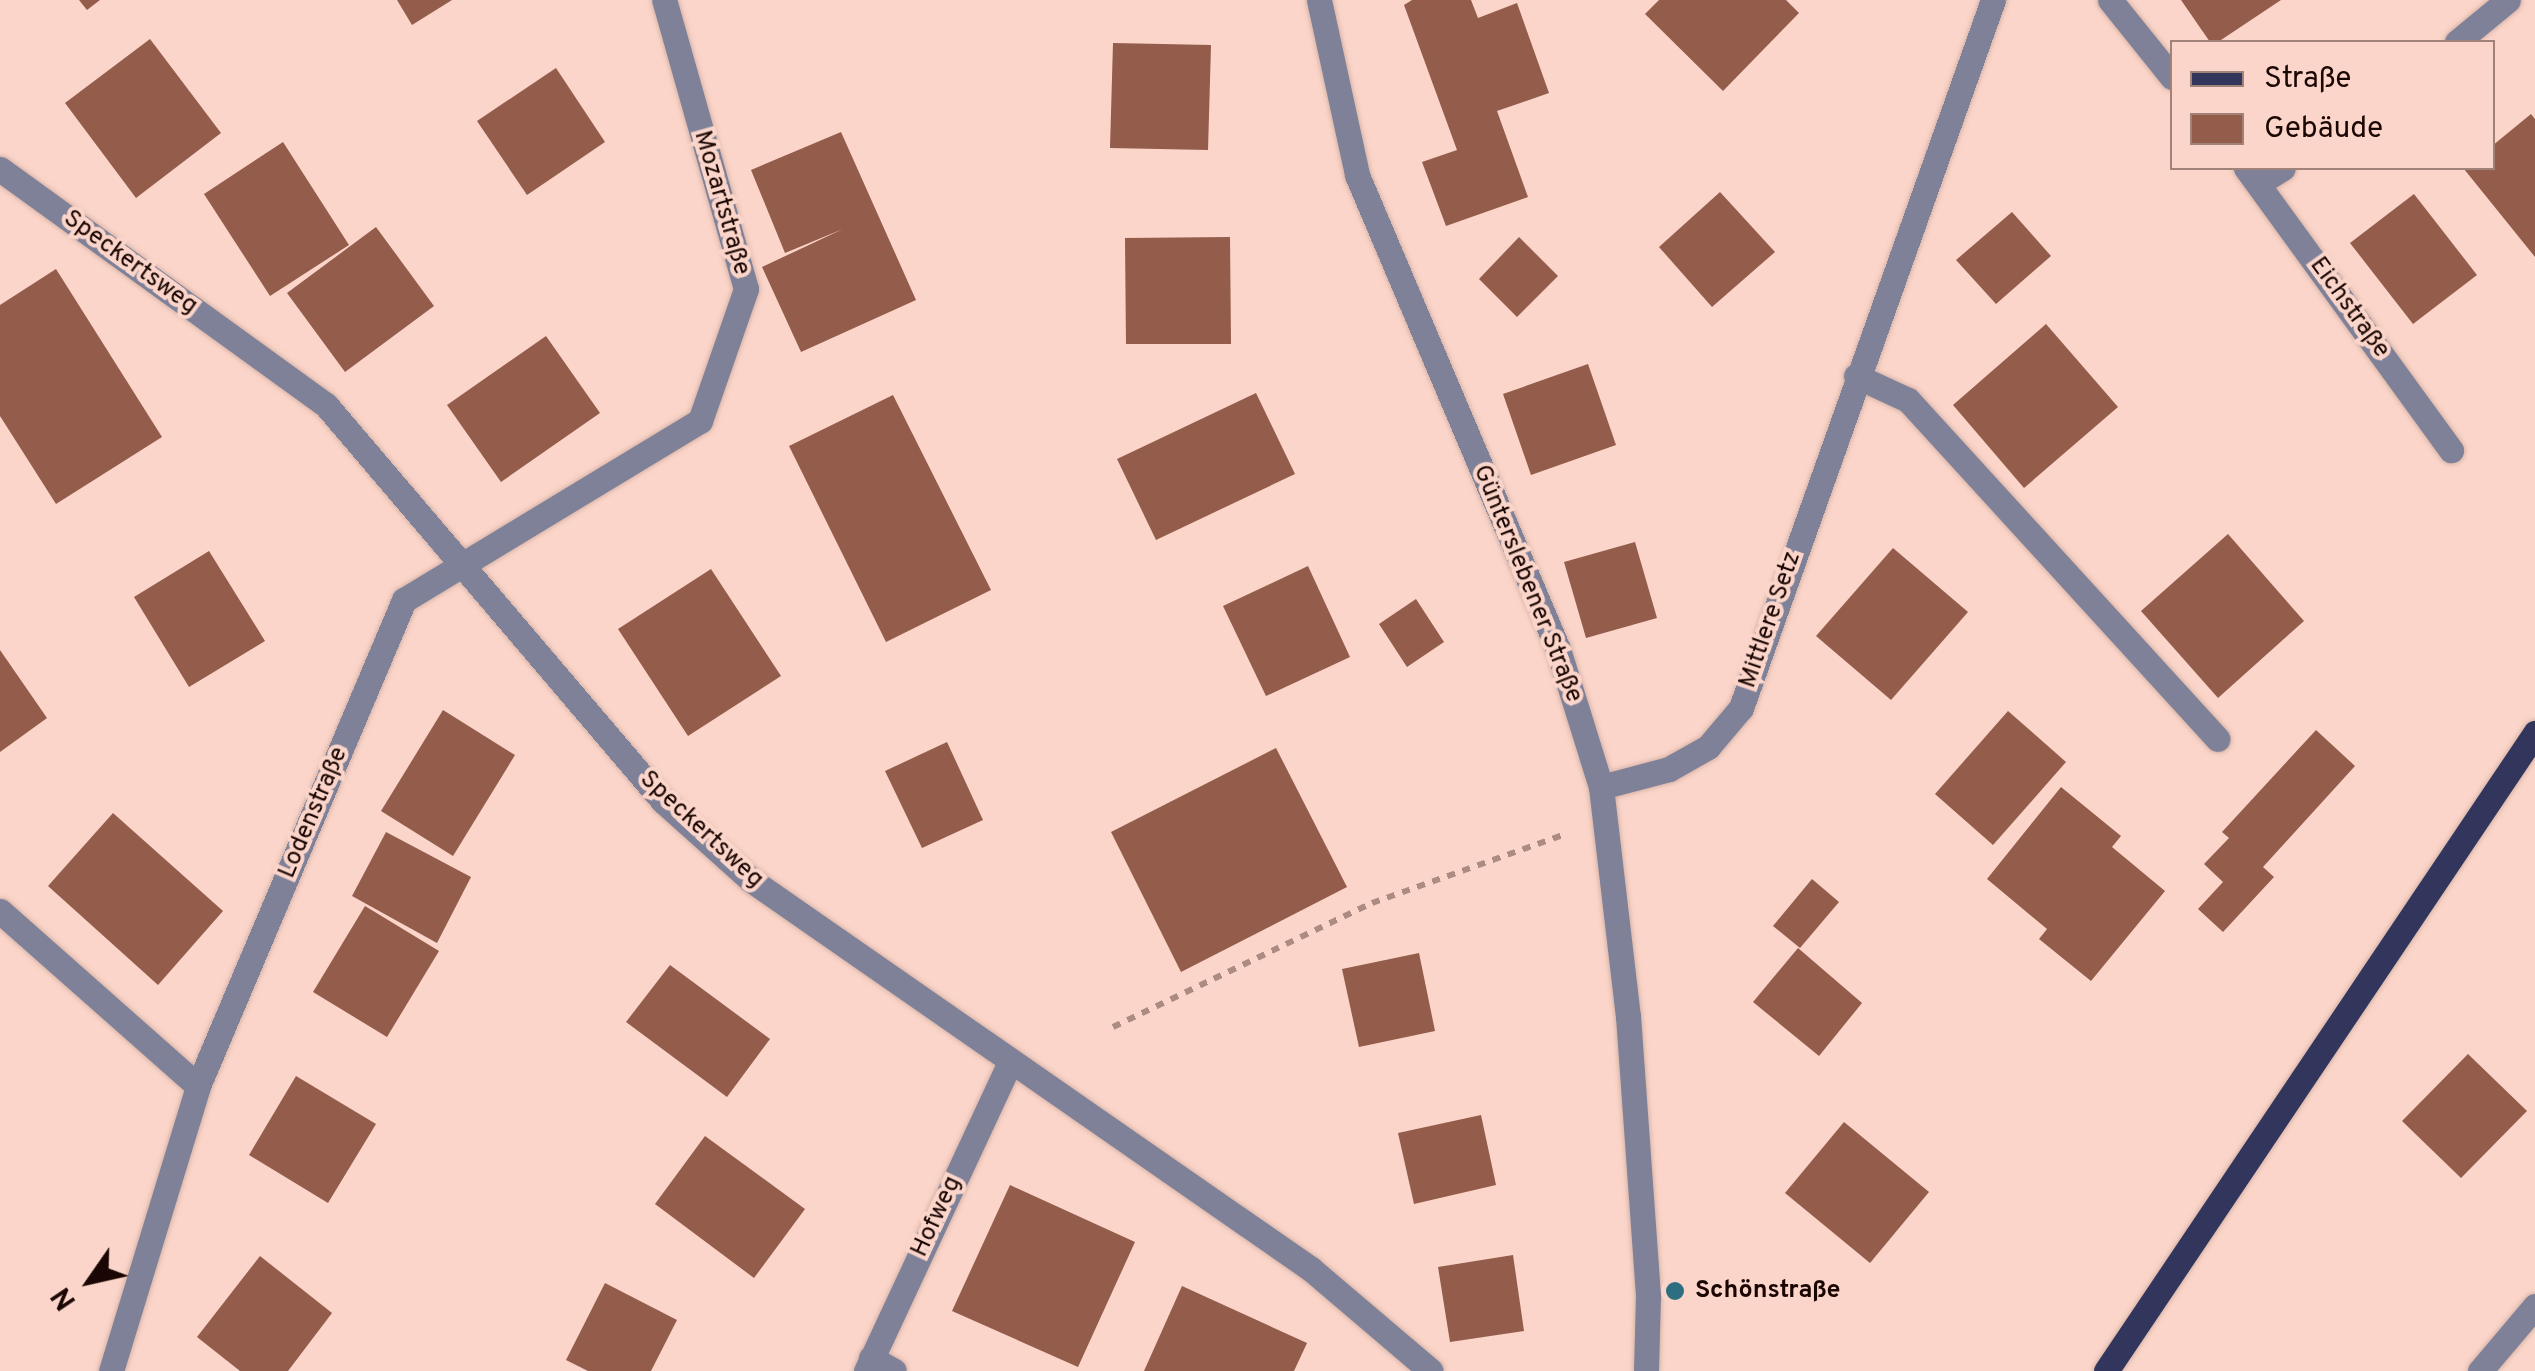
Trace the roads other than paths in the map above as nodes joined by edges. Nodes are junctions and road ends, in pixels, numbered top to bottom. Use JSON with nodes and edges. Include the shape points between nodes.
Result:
{"nodes":[{"id":1,"x":664,"y":0,"type":"edge"},
{"id":2,"x":1318,"y":0,"type":"edge"},
{"id":3,"x":1993,"y":0,"type":"edge"},
{"id":4,"x":2110,"y":0,"type":"edge"},
{"id":5,"x":2508,"y":0,"type":"edge"},
{"id":6,"x":2458,"y":40,"type":"edge"},
{"id":7,"x":2170,"y":75,"type":"edge"},
{"id":8,"x":0,"y":170,"type":"edge"},
{"id":9,"x":2252,"y":175,"type":"edge"},
{"id":10,"x":1856,"y":376,"type":"junction"},
{"id":11,"x":2452,"y":450,"type":"dead end"},
{"id":12,"x":459,"y":565,"type":"junction"},
{"id":13,"x":2535,"y":733,"type":"edge"},
{"id":14,"x":2218,"y":739,"type":"dead end"},
{"id":15,"x":1601,"y":787,"type":"junction"},
{"id":16,"x":0,"y":911,"type":"edge"},
{"id":17,"x":1009,"y":1064,"type":"junction"},
{"id":18,"x":198,"y":1086,"type":"junction"},
{"id":19,"x":2535,"y":1306,"type":"edge"},
{"id":20,"x":877,"y":1367,"type":"edge"},
{"id":21,"x":110,"y":1371,"type":"edge"},
{"id":22,"x":1431,"y":1371,"type":"edge"},
{"id":23,"x":1646,"y":1371,"type":"edge"},
{"id":24,"x":2106,"y":1371,"type":"edge"},
{"id":25,"x":2480,"y":1371,"type":"edge"}],
"edges":[{"from":1,"to":12,"type":"street","name":"Mozartstraße","via":[[746,289],[700,421]]},
{"from":2,"to":15,"type":"street","name":"Günterslebener Straße","via":[[1357,175],[1558,649]]},
{"from":3,"to":10,"type":"street","name":"Mittlere Setz"},
{"from":4,"to":7,"type":"street"},
{"from":5,"to":6,"type":"street"},
{"from":8,"to":12,"type":"street","name":"Speckertsweg","via":[[326,405]]},
{"from":9,"to":11,"type":"street","name":"Eichstraße"},
{"from":10,"to":14,"type":"street","via":[[1908,400]]},
{"from":10,"to":15,"type":"street","name":"Mittlere Setz","via":[[1741,708],[1708,747],[1669,769]]},
{"from":12,"to":17,"type":"street","name":"Speckertsweg","via":[[663,801],[751,880]]},
{"from":12,"to":18,"type":"street","name":"Lodenstraße","via":[[404,600]]},
{"from":13,"to":24,"type":"main road"},
{"from":15,"to":23,"type":"street","name":"Günterslebener Straße","via":[[1629,1035],[1648,1294]]},
{"from":16,"to":18,"type":"street"},
{"from":17,"to":20,"type":"street","name":"Hofweg"},
{"from":17,"to":22,"type":"street","name":"Speckertsweg","via":[[1310,1270]]},
{"from":18,"to":21,"type":"street","name":"Lodenstraße"},
{"from":19,"to":25,"type":"street"}]}
